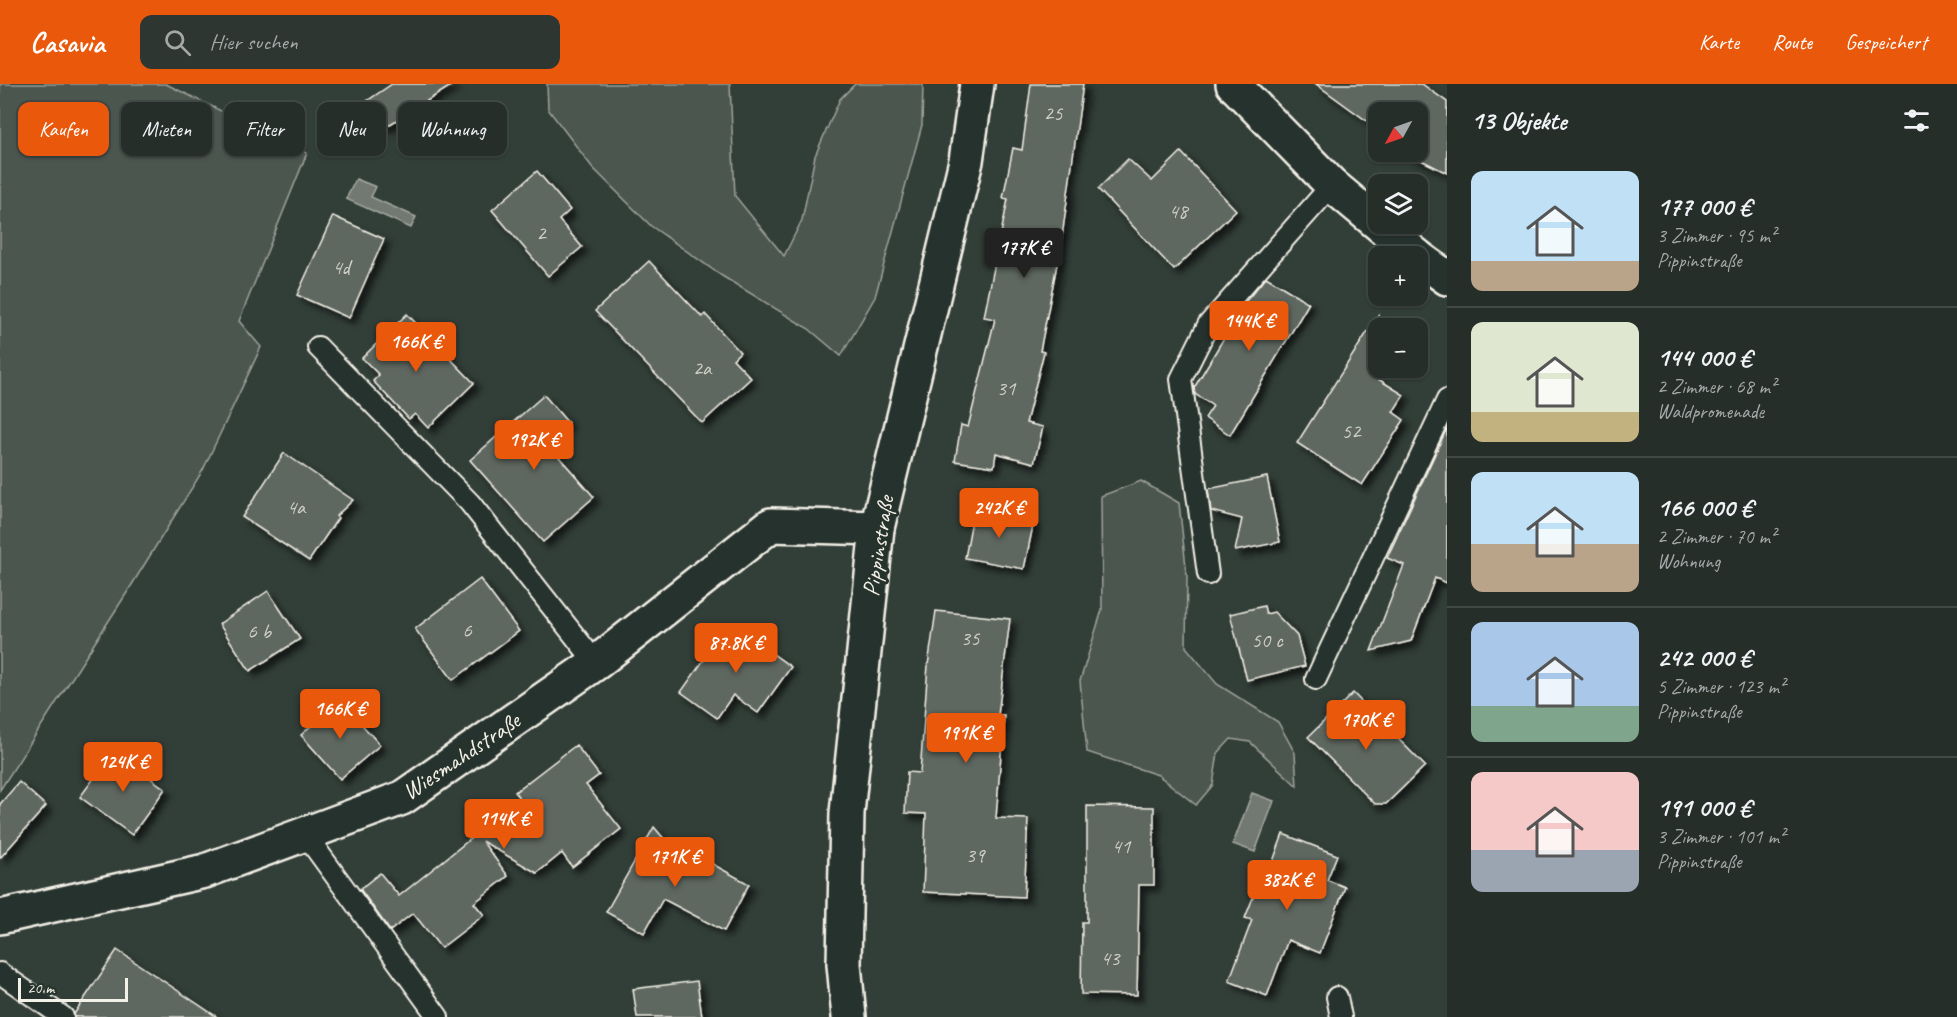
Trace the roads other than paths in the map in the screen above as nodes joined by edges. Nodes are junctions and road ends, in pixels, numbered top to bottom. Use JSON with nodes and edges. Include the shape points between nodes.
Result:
{"nodes":[{"id":1,"x":977,"y":84,"type":"edge"},
{"id":2,"x":1233,"y":84,"type":"edge"},
{"id":3,"x":1332,"y":185,"type":"junction"},
{"id":4,"x":1404,"y":246,"type":"edge"},
{"id":5,"x":1428,"y":265,"type":"edge"},
{"id":6,"x":1447,"y":278,"type":"edge"},
{"id":7,"x":318,"y":347,"type":"dead end"},
{"id":8,"x":1447,"y":400,"type":"edge"},
{"id":9,"x":877,"y":528,"type":"junction"},
{"id":10,"x":1208,"y":574,"type":"dead end"},
{"id":11,"x":596,"y":663,"type":"junction"},
{"id":12,"x":1316,"y":679,"type":"dead end"},
{"id":13,"x":305,"y":834,"type":"junction"},
{"id":14,"x":0,"y":916,"type":"edge"},
{"id":15,"x":0,"y":973,"type":"edge"},
{"id":16,"x":1337,"y":997,"type":"dead end"},
{"id":17,"x":63,"y":1017,"type":"edge"},
{"id":18,"x":438,"y":1017,"type":"edge"},
{"id":19,"x":849,"y":1017,"type":"edge"},
{"id":20,"x":1341,"y":1017,"type":"edge"}],
"edges":[{"from":1,"to":9,"type":"street","name":"Pippinstraße","via":[[966,160]]},
{"from":2,"to":3,"type":"street"},
{"from":3,"to":4,"type":"street"},
{"from":3,"to":10,"type":"lane","via":[[1208,325],[1181,379]]},
{"from":5,"to":6,"type":"street"},
{"from":7,"to":11,"type":"lane","via":[[470,503]]},
{"from":8,"to":12,"type":"lane"},
{"from":9,"to":11,"type":"street","name":"Wiesmahdstraße","via":[[771,525]]},
{"from":9,"to":19,"type":"street","name":"Pippinstraße","via":[[847,813],[844,964]]},
{"from":11,"to":13,"type":"street","name":"Wiesmahdstraße","via":[[402,798]]},
{"from":13,"to":14,"type":"street","name":"Wiesmahdstraße","via":[[205,871]]},
{"from":13,"to":18,"type":"lane"},
{"from":15,"to":17,"type":"lane"},
{"from":16,"to":20,"type":"lane"}]}
